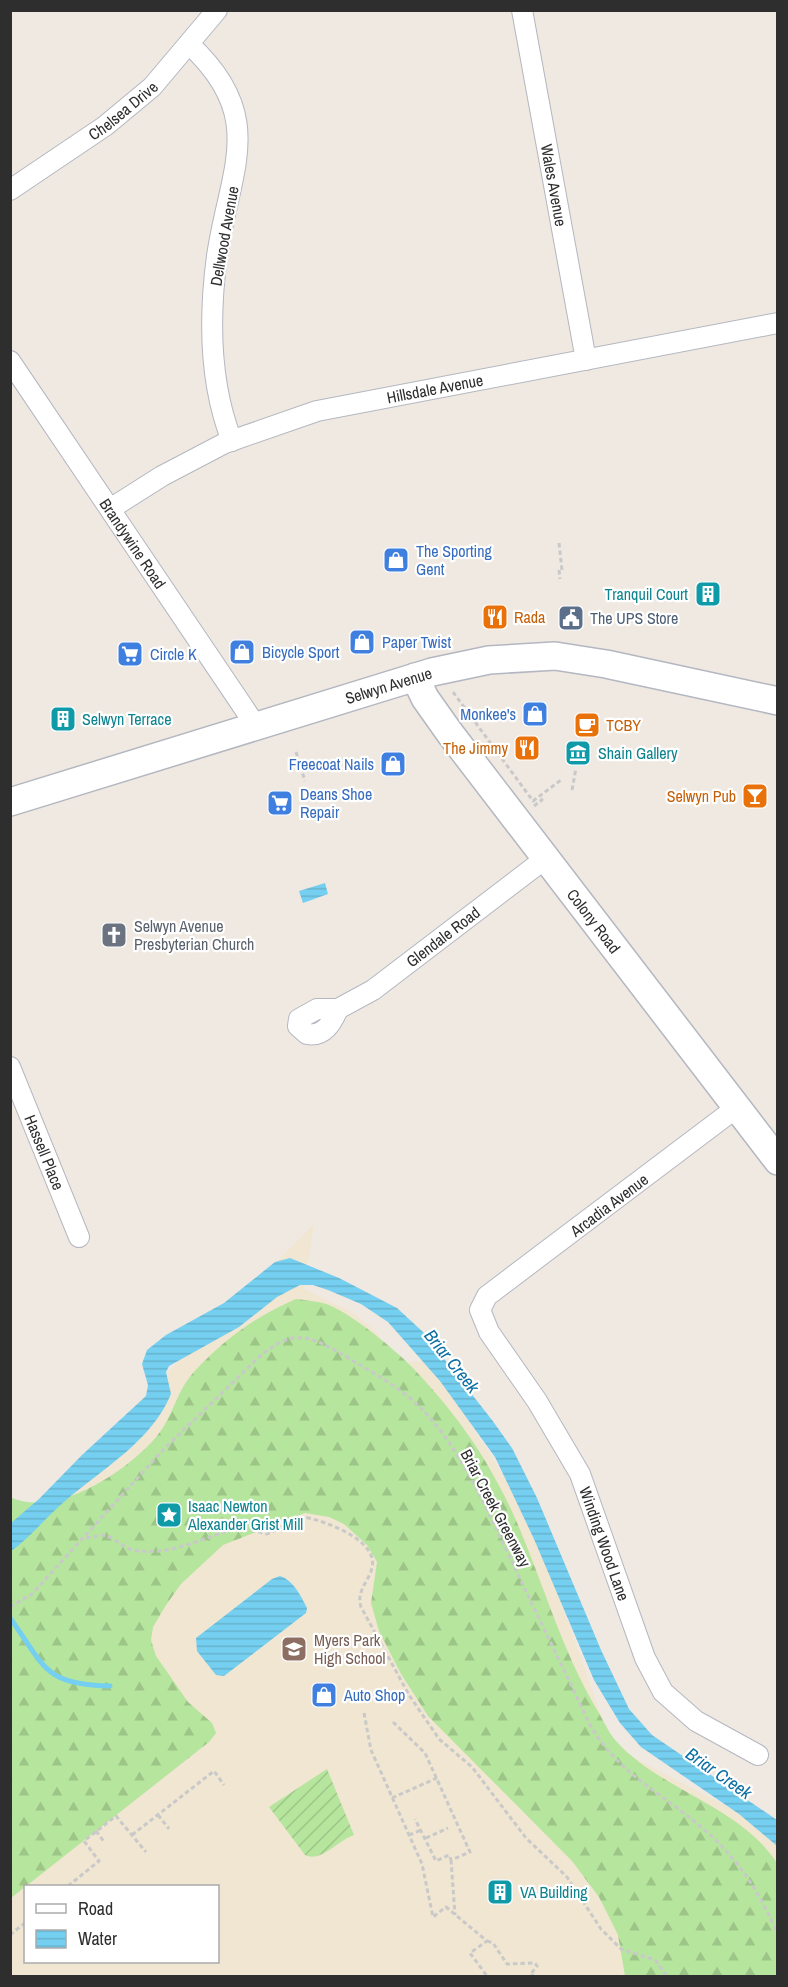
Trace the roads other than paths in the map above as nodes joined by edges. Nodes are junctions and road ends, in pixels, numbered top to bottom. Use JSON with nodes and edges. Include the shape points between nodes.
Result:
{"nodes":[{"id":1,"x":218,"y":10,"type":"edge"},
{"id":2,"x":522,"y":10,"type":"edge"},
{"id":3,"x":189,"y":44,"type":"junction"},
{"id":4,"x":10,"y":190,"type":"edge"},
{"id":5,"x":777,"y":323,"type":"edge"},
{"id":6,"x":586,"y":360,"type":"junction"},
{"id":7,"x":10,"y":361,"type":"edge"},
{"id":8,"x":232,"y":441,"type":"junction"},
{"id":9,"x":110,"y":509,"type":"junction"},
{"id":10,"x":415,"y":677,"type":"junction"},
{"id":11,"x":777,"y":700,"type":"edge"},
{"id":12,"x":255,"y":726,"type":"junction"},
{"id":13,"x":10,"y":802,"type":"edge"},
{"id":14,"x":546,"y":858,"type":"junction"},
{"id":15,"x":338,"y":1009,"type":"dead end"},
{"id":16,"x":10,"y":1067,"type":"edge"},
{"id":17,"x":736,"y":1108,"type":"junction"},
{"id":18,"x":777,"y":1161,"type":"edge"},
{"id":19,"x":79,"y":1237,"type":"dead end"},
{"id":20,"x":482,"y":1302,"type":"joint"},
{"id":21,"x":758,"y":1755,"type":"dead end"}],
"edges":[{"from":1,"to":3,"type":"street","name":"Chelsea Drive"},
{"from":2,"to":6,"type":"street","name":"Wales Avenue"},
{"from":3,"to":4,"type":"street","name":"Chelsea Drive","via":[[152,87],[119,115]]},
{"from":3,"to":8,"type":"street","name":"Dellwood Avenue","via":[[221,83],[237,125],[238,157],[217,255],[213,312],[218,393]]},
{"from":5,"to":6,"type":"street","name":"Hillsdale Avenue"},
{"from":6,"to":8,"type":"street","name":"Hillsdale Avenue","via":[[340,406]]},
{"from":7,"to":9,"type":"street","name":"Brandywine Road"},
{"from":8,"to":9,"type":"street","name":"Hillsdale Avenue","via":[[162,476]]},
{"from":9,"to":12,"type":"street","name":"Brandywine Road"},
{"from":10,"to":11,"type":"street","name":"Selwyn Avenue","via":[[489,660],[555,656]]},
{"from":10,"to":12,"type":"street","name":"Selwyn Avenue"},
{"from":10,"to":14,"type":"street","name":"Colony Road","via":[[440,720]]},
{"from":12,"to":13,"type":"street","name":"Selwyn Avenue"},
{"from":14,"to":15,"type":"street","name":"Glendale Road","via":[[377,987]]},
{"from":14,"to":17,"type":"street","name":"Colony Road"},
{"from":16,"to":19,"type":"street","name":"Hassell Place"},
{"from":17,"to":18,"type":"street","name":"Colony Road"},
{"from":17,"to":20,"type":"street","name":"Arcadia Avenue"},
{"from":20,"to":21,"type":"street","name":"Winding Wood Lane","via":[[480,1315],[485,1324],[580,1474],[645,1658],[660,1687],[690,1717]]}]}
